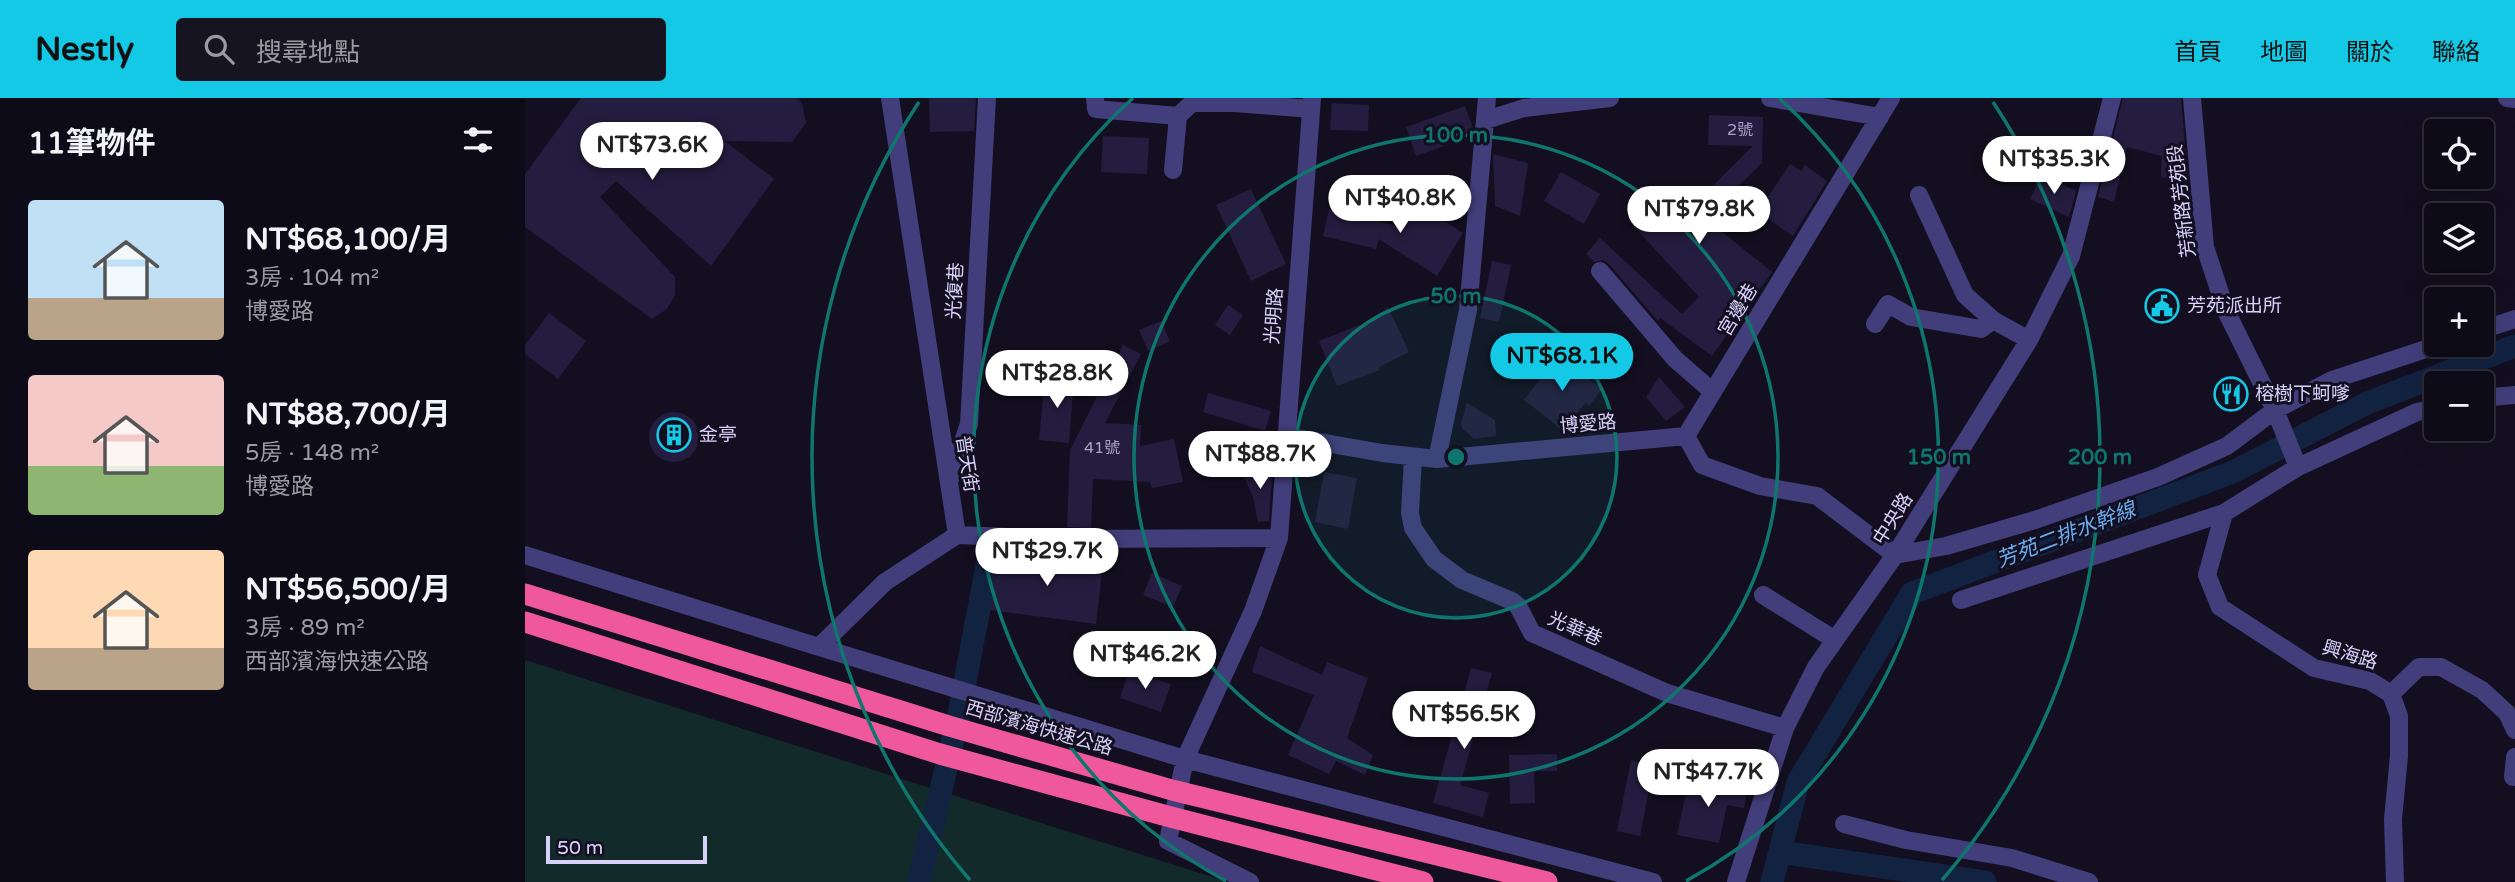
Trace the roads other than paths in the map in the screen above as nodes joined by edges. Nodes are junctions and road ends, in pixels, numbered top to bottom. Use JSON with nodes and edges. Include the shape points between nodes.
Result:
{"nodes":[{"id":1,"x":890,"y":98,"type":"edge"},
{"id":2,"x":987,"y":98,"type":"edge"},
{"id":3,"x":1095,"y":98,"type":"edge"},
{"id":4,"x":1487,"y":98,"type":"edge"},
{"id":5,"x":1610,"y":98,"type":"edge"},
{"id":6,"x":1770,"y":98,"type":"edge"},
{"id":7,"x":1891,"y":98,"type":"edge"},
{"id":8,"x":2112,"y":98,"type":"edge"},
{"id":9,"x":2192,"y":98,"type":"edge"},
{"id":10,"x":2507,"y":98,"type":"edge"},
{"id":11,"x":2515,"y":99,"type":"edge"},
{"id":12,"x":1234,"y":100,"type":"edge"},
{"id":13,"x":1312,"y":103,"type":"edge"},
{"id":14,"x":1170,"y":110,"type":"edge"},
{"id":15,"x":1880,"y":117,"type":"junction"},
{"id":16,"x":1486,"y":120,"type":"junction"},
{"id":17,"x":1173,"y":170,"type":"dead end"},
{"id":18,"x":1919,"y":195,"type":"dead end"},
{"id":19,"x":1600,"y":271,"type":"dead end"},
{"id":20,"x":2515,"y":319,"type":"edge"},
{"id":21,"x":1993,"y":320,"type":"junction"},
{"id":22,"x":1875,"y":324,"type":"dead end"},
{"id":23,"x":2494,"y":326,"type":"edge"},
{"id":24,"x":2029,"y":340,"type":"junction"},
{"id":25,"x":2424,"y":350,"type":"edge"},
{"id":26,"x":1713,"y":392,"type":"junction"},
{"id":27,"x":2515,"y":394,"type":"edge"},
{"id":28,"x":2494,"y":396,"type":"edge"},
{"id":29,"x":2276,"y":410,"type":"junction"},
{"id":30,"x":2424,"y":411,"type":"edge"},
{"id":31,"x":1286,"y":436,"type":"junction"},
{"id":32,"x":1686,"y":436,"type":"junction"},
{"id":33,"x":1413,"y":457,"type":"junction"},
{"id":34,"x":1437,"y":458,"type":"junction"},
{"id":35,"x":2298,"y":467,"type":"junction"},
{"id":36,"x":949,"y":484,"type":"junction"},
{"id":37,"x":2224,"y":513,"type":"junction"},
{"id":38,"x":957,"y":535,"type":"junction"},
{"id":39,"x":1279,"y":538,"type":"junction"},
{"id":40,"x":525,"y":555,"type":"edge"},
{"id":41,"x":1895,"y":555,"type":"junction"},
{"id":42,"x":525,"y":594,"type":"edge"},
{"id":43,"x":1763,"y":595,"type":"dead end"},
{"id":44,"x":1961,"y":600,"type":"dead end"},
{"id":45,"x":525,"y":622,"type":"edge"},
{"id":46,"x":1835,"y":640,"type":"junction"},
{"id":47,"x":819,"y":647,"type":"junction"},
{"id":48,"x":2391,"y":694,"type":"junction"},
{"id":49,"x":1785,"y":728,"type":"junction"},
{"id":50,"x":2515,"y":730,"type":"edge"},
{"id":51,"x":2515,"y":757,"type":"edge"},
{"id":52,"x":1185,"y":759,"type":"junction"},
{"id":53,"x":2513,"y":777,"type":"dead end"},
{"id":54,"x":1844,"y":824,"type":"dead end"},
{"id":55,"x":1250,"y":882,"type":"edge"},
{"id":56,"x":1423,"y":882,"type":"edge"},
{"id":57,"x":1547,"y":882,"type":"edge"},
{"id":58,"x":1653,"y":882,"type":"edge"},
{"id":59,"x":1736,"y":882,"type":"edge"},
{"id":60,"x":2089,"y":882,"type":"edge"},
{"id":61,"x":2395,"y":882,"type":"edge"}],
"edges":[{"from":1,"to":36,"type":"street","name":"普天街"},
{"from":2,"to":36,"type":"street","name":"光復巷","via":[[969,424]]},
{"from":3,"to":14,"type":"street","via":[[1096,109]]},
{"from":4,"to":16,"type":"street"},
{"from":5,"to":16,"type":"street","via":[[1524,108]]},
{"from":6,"to":15,"type":"street"},
{"from":7,"to":15,"type":"street","name":"宮邊巷"},
{"from":8,"to":24,"type":"street","name":"中央路","via":[[2071,256]]},
{"from":9,"to":29,"type":"street","name":"芳新路芳苑段","via":[[2205,247],[2226,311]]},
{"from":10,"to":11,"type":"street"},
{"from":12,"to":13,"type":"street"},
{"from":12,"to":14,"type":"street","via":[[1192,103]]},
{"from":13,"to":31,"type":"street","name":"光明路"},
{"from":14,"to":17,"type":"street"},
{"from":15,"to":26,"type":"street","name":"宮邊巷"},
{"from":16,"to":34,"type":"street","via":[[1468,310]]},
{"from":18,"to":21,"type":"street","via":[[1965,295]]},
{"from":19,"to":26,"type":"street","via":[[1675,359]]},
{"from":20,"to":23,"type":"street"},
{"from":21,"to":22,"type":"street","via":[[1981,329],[1962,327],[1910,317],[1888,304]]},
{"from":21,"to":24,"type":"street"},
{"from":24,"to":41,"type":"street","name":"中央路"},
{"from":25,"to":29,"type":"street","via":[[2332,380]]},
{"from":26,"to":32,"type":"street","name":"宮邊巷"},
{"from":27,"to":28,"type":"street"},
{"from":29,"to":35,"type":"street","name":"芳新路芳苑段"},
{"from":29,"to":41,"type":"street","via":[[2227,446],[2158,477],[2010,528]]},
{"from":30,"to":35,"type":"street"},
{"from":31,"to":33,"type":"street","name":"博愛路"},
{"from":31,"to":39,"type":"street","name":"光明路"},
{"from":32,"to":34,"type":"street","name":"博愛路"},
{"from":32,"to":41,"type":"street","via":[[1702,465],[1760,486],[1817,496]]},
{"from":33,"to":34,"type":"street","name":"博愛路"},
{"from":33,"to":49,"type":"street","name":"光華巷","via":[[1413,528],[1434,559],[1462,580],[1518,606],[1532,633],[1667,693]]},
{"from":35,"to":37,"type":"street"},
{"from":36,"to":38,"type":"street","name":"普天街"},
{"from":37,"to":44,"type":"street"},
{"from":37,"to":48,"type":"street","name":"興海路","via":[[2207,575],[2220,607],[2314,668],[2369,681]]},
{"from":38,"to":39,"type":"street"},
{"from":38,"to":47,"type":"street","via":[[885,582]]},
{"from":39,"to":52,"type":"street","name":"光明路","via":[[1253,611]]},
{"from":40,"to":47,"type":"street"},
{"from":41,"to":46,"type":"street","name":"中央路"},
{"from":42,"to":57,"type":"highway","name":"西部濱海快速公路","bridge":true,"via":[[1172,790]]},
{"from":43,"to":46,"type":"street"},
{"from":45,"to":56,"type":"highway","bridge":true,"via":[[940,754]]},
{"from":46,"to":49,"type":"street","name":"中央路"},
{"from":47,"to":52,"type":"street"},
{"from":48,"to":50,"type":"street","via":[[2419,667],[2441,667],[2482,690],[2507,713]]},
{"from":48,"to":61,"type":"street","name":"興海路","via":[[2399,716],[2393,819]]},
{"from":49,"to":59,"type":"street","name":"中央路"},
{"from":51,"to":53,"type":"street"},
{"from":52,"to":55,"type":"street","name":"光明路","via":[[1168,841]]},
{"from":52,"to":58,"type":"street"},
{"from":54,"to":60,"type":"street","via":[[2012,858]]}]}
